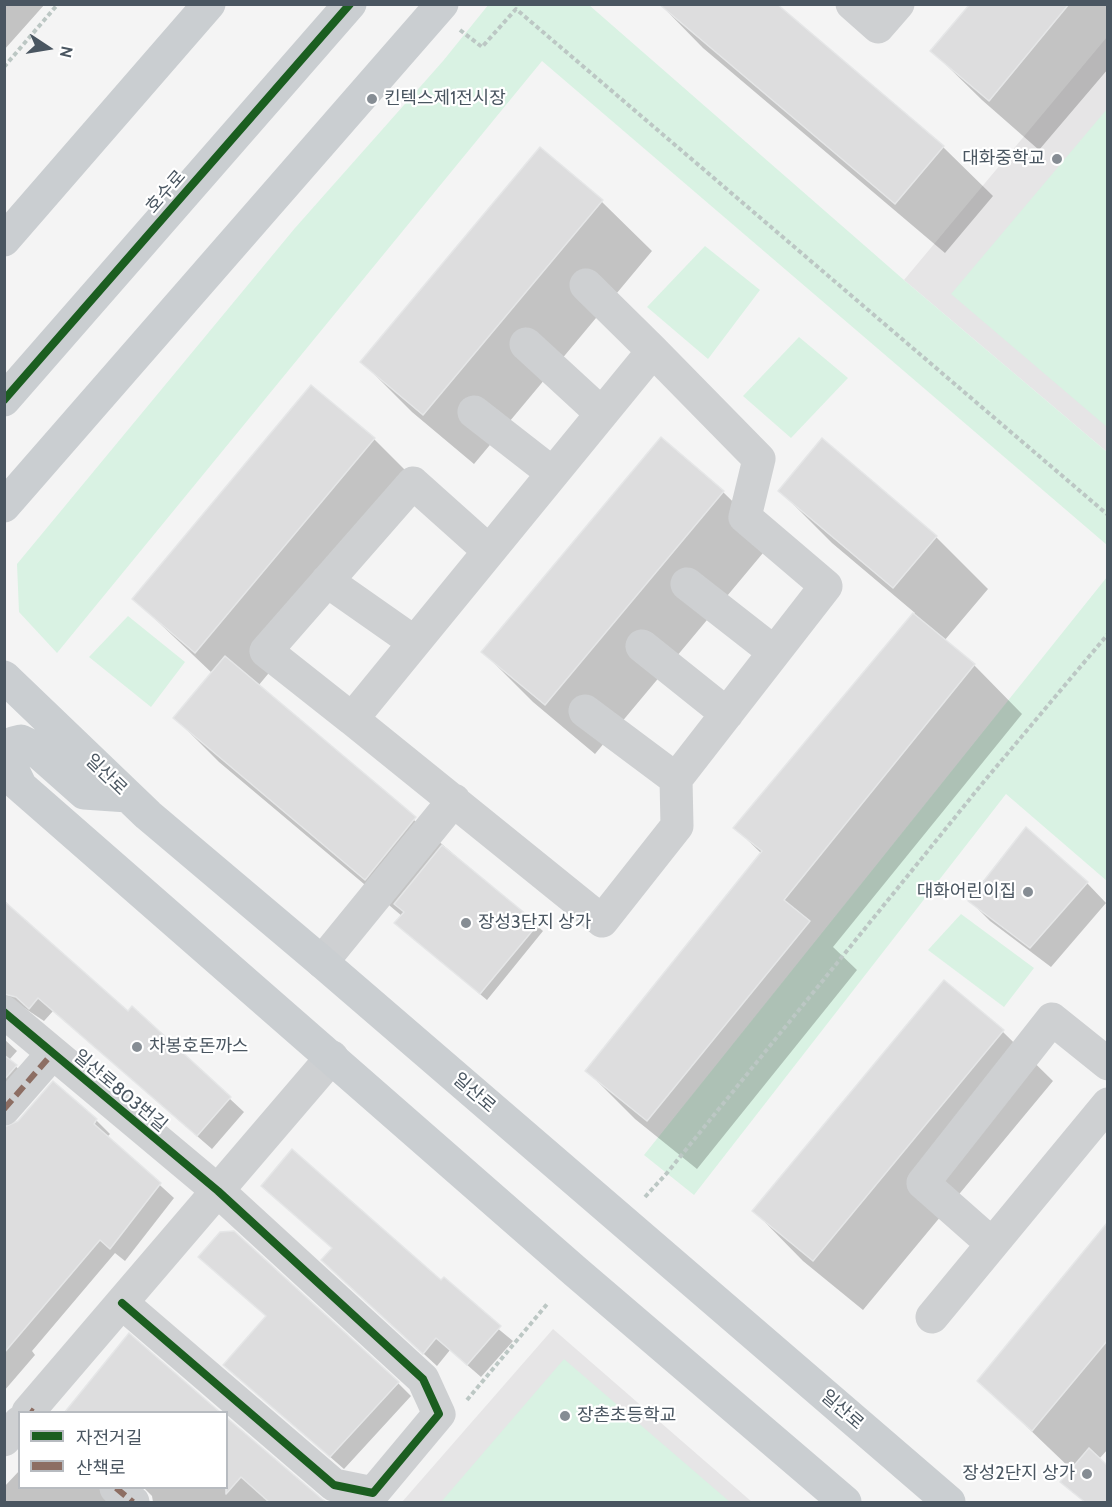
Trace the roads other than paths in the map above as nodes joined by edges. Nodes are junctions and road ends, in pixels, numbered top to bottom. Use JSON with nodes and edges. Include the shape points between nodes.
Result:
{"nodes":[{"id":1,"x":209,"y":4,"type":"edge"},
{"id":2,"x":350,"y":4,"type":"edge"},
{"id":3,"x":852,"y":4,"type":"edge"},
{"id":4,"x":898,"y":4,"type":"edge"},
{"id":5,"x":448,"y":15,"type":"edge"},
{"id":6,"x":4,"y":240,"type":"edge"},
{"id":7,"x":586,"y":285,"type":"dead end"},
{"id":8,"x":526,"y":344,"type":"dead end"},
{"id":9,"x":653,"y":351,"type":"junction"},
{"id":10,"x":4,"y":400,"type":"edge"},
{"id":11,"x":474,"y":412,"type":"dead end"},
{"id":12,"x":601,"y":413,"type":"junction"},
{"id":13,"x":551,"y":472,"type":"junction"},
{"id":14,"x":4,"y":506,"type":"edge"},
{"id":15,"x":489,"y":551,"type":"junction"},
{"id":16,"x":327,"y":581,"type":"junction"},
{"id":17,"x":687,"y":584,"type":"dead end"},
{"id":18,"x":414,"y":642,"type":"junction"},
{"id":19,"x":642,"y":646,"type":"dead end"},
{"id":20,"x":774,"y":652,"type":"junction"},
{"id":21,"x":4,"y":676,"type":"edge"},
{"id":22,"x":585,"y":711,"type":"dead end"},
{"id":23,"x":727,"y":714,"type":"junction"},
{"id":24,"x":352,"y":719,"type":"junction"},
{"id":25,"x":12,"y":778,"type":"edge"},
{"id":26,"x":676,"y":779,"type":"junction"},
{"id":27,"x":128,"y":796,"type":"junction"},
{"id":28,"x":454,"y":800,"type":"junction"},
{"id":29,"x":322,"y":962,"type":"junction"},
{"id":30,"x":4,"y":1012,"type":"edge"},
{"id":31,"x":52,"y":1054,"type":"junction"},
{"id":32,"x":332,"y":1057,"type":"junction"},
{"id":33,"x":1107,"y":1064,"type":"edge"},
{"id":34,"x":1107,"y":1104,"type":"edge"},
{"id":35,"x":4,"y":1109,"type":"edge"},
{"id":36,"x":218,"y":1191,"type":"junction"},
{"id":37,"x":991,"y":1243,"type":"junction"},
{"id":38,"x":122,"y":1303,"type":"junction"},
{"id":39,"x":932,"y":1317,"type":"dead end"},
{"id":40,"x":31,"y":1411,"type":"edge"},
{"id":41,"x":18,"y":1425,"type":"edge"},
{"id":42,"x":4,"y":1440,"type":"edge"},
{"id":43,"x":117,"y":1489,"type":"edge"},
{"id":44,"x":132,"y":1503,"type":"edge"},
{"id":45,"x":845,"y":1503,"type":"edge"},
{"id":46,"x":949,"y":1503,"type":"edge"}],
"edges":[{"from":1,"to":6,"type":"main road"},
{"from":2,"to":10,"type":"main road","name":"호수로"},
{"from":3,"to":4,"type":"street","via":[[878,27]]},
{"from":5,"to":14,"type":"main road"},
{"from":7,"to":9,"type":"street"},
{"from":8,"to":12,"type":"street"},
{"from":9,"to":12,"type":"street"},
{"from":9,"to":20,"type":"street","via":[[759,459],[745,517],[826,586]]},
{"from":11,"to":13,"type":"street"},
{"from":12,"to":13,"type":"street"},
{"from":13,"to":15,"type":"street"},
{"from":15,"to":16,"type":"street","via":[[413,483]]},
{"from":15,"to":18,"type":"street"},
{"from":16,"to":18,"type":"street"},
{"from":16,"to":24,"type":"street","via":[[266,651]]},
{"from":17,"to":20,"type":"street"},
{"from":18,"to":24,"type":"street"},
{"from":19,"to":23,"type":"street"},
{"from":20,"to":23,"type":"street"},
{"from":21,"to":27,"type":"main road","name":"일산로"},
{"from":22,"to":26,"type":"street"},
{"from":23,"to":26,"type":"street"},
{"from":24,"to":28,"type":"street"},
{"from":25,"to":27,"type":"main road","via":[[8,752],[13,743],[21,741],[84,793]]},
{"from":25,"to":32,"type":"main road"},
{"from":26,"to":28,"type":"street","via":[[677,826],[602,921]]},
{"from":27,"to":29,"type":"main road","name":"일산로"},
{"from":28,"to":29,"type":"street"},
{"from":29,"to":46,"type":"main road","name":"일산로"},
{"from":30,"to":31,"type":"street","name":"일산로803번길"},
{"from":31,"to":35,"type":"street"},
{"from":31,"to":36,"type":"street","name":"일산로803번길"},
{"from":32,"to":36,"type":"street"},
{"from":32,"to":45,"type":"main road"},
{"from":33,"to":37,"type":"street","via":[[1052,1019],[923,1183]]},
{"from":34,"to":37,"type":"street"},
{"from":36,"to":38,"type":"street"},
{"from":36,"to":38,"type":"street","name":"일산로803번길","via":[[423,1379],[439,1414],[373,1492],[334,1485]]},
{"from":37,"to":39,"type":"street"},
{"from":38,"to":40,"type":"street"},
{"from":41,"to":42,"type":"street"},
{"from":43,"to":44,"type":"street"}]}
